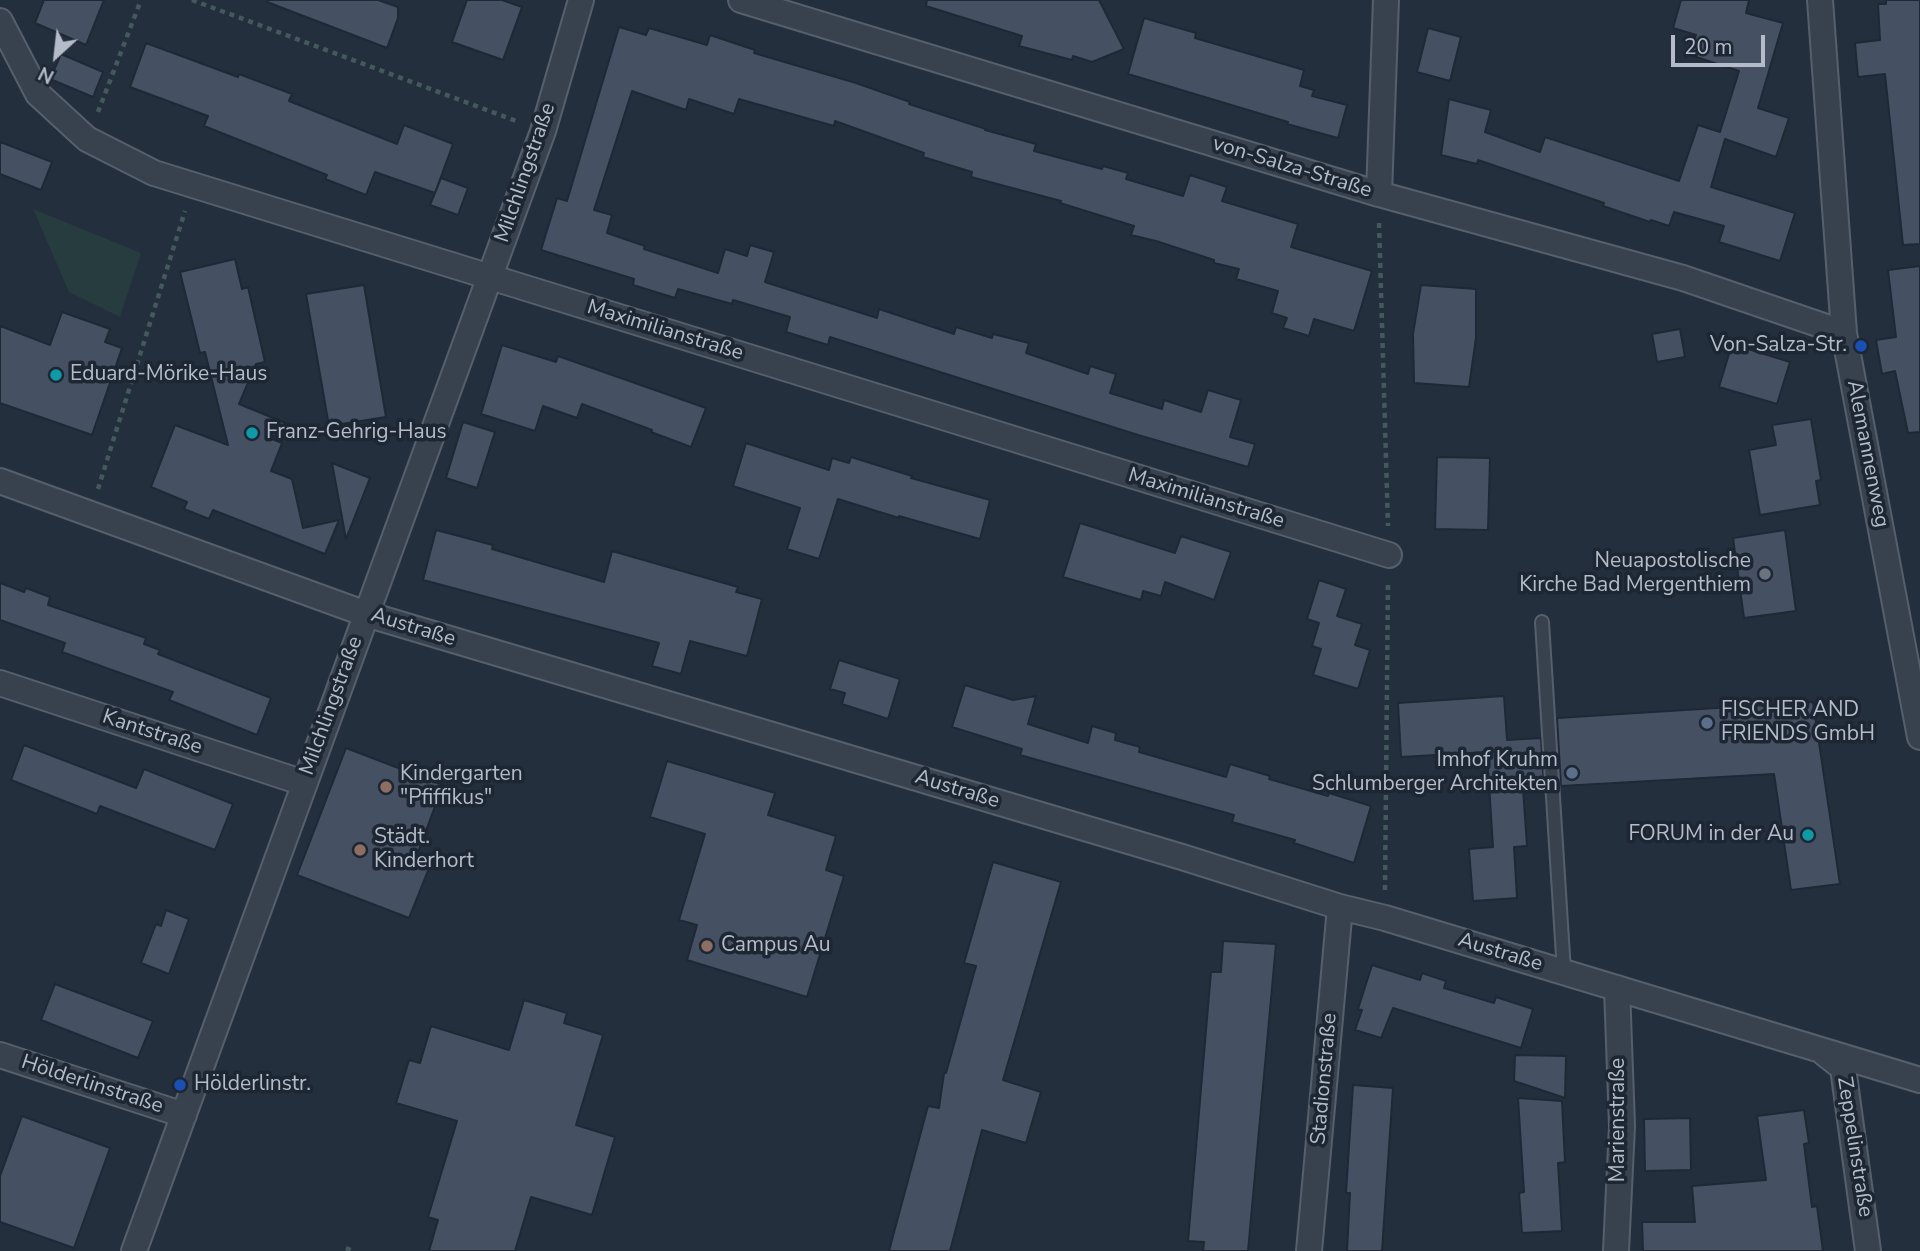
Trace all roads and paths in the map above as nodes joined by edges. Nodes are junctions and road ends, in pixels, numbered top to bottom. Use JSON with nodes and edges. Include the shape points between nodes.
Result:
{"nodes":[{"id":1,"x":142,"y":0,"type":"edge"},
{"id":2,"x":192,"y":0,"type":"edge"},
{"id":3,"x":581,"y":0,"type":"edge"},
{"id":4,"x":741,"y":0,"type":"edge"},
{"id":5,"x":1386,"y":0,"type":"edge"},
{"id":6,"x":1820,"y":0,"type":"edge"},
{"id":7,"x":0,"y":21,"type":"edge"},
{"id":8,"x":543,"y":131,"type":"junction"},
{"id":9,"x":87,"y":139,"type":"junction"},
{"id":10,"x":193,"y":185,"type":"junction"},
{"id":11,"x":1379,"y":194,"type":"junction"},
{"id":12,"x":489,"y":277,"type":"junction"},
{"id":13,"x":1844,"y":333,"type":"junction"},
{"id":14,"x":0,"y":481,"type":"edge"},
{"id":15,"x":90,"y":514,"type":"junction"},
{"id":16,"x":1389,"y":555,"type":"dead end"},
{"id":17,"x":366,"y":614,"type":"junction"},
{"id":18,"x":1542,"y":622,"type":"dead end"},
{"id":19,"x":0,"y":683,"type":"edge"},
{"id":20,"x":1920,"y":737,"type":"edge"},
{"id":21,"x":304,"y":783,"type":"junction"},
{"id":22,"x":1340,"y":907,"type":"junction"},
{"id":23,"x":1564,"y":972,"type":"junction"},
{"id":24,"x":1617,"y":988,"type":"junction"},
{"id":25,"x":1823,"y":1052,"type":"junction"},
{"id":26,"x":0,"y":1055,"type":"edge"},
{"id":27,"x":1920,"y":1080,"type":"edge"},
{"id":28,"x":184,"y":1115,"type":"junction"},
{"id":29,"x":346,"y":1248,"type":"dead end"},
{"id":30,"x":134,"y":1251,"type":"edge"},
{"id":31,"x":353,"y":1251,"type":"edge"},
{"id":32,"x":1309,"y":1251,"type":"edge"},
{"id":33,"x":1616,"y":1251,"type":"edge"},
{"id":34,"x":1868,"y":1251,"type":"edge"}],
"edges":[{"from":1,"to":9,"type":"path"},
{"from":2,"to":8,"type":"path"},
{"from":3,"to":8,"type":"street","name":"Milchlingstraße"},
{"from":4,"to":11,"type":"street","name":"von-Salza-Straße"},
{"from":5,"to":11,"type":"street"},
{"from":6,"to":13,"type":"street","name":"Alemannenweg"},
{"from":7,"to":9,"type":"street","name":"Maximilianstraße","via":[[38,94]]},
{"from":8,"to":12,"type":"street","name":"Milchlingstraße"},
{"from":9,"to":10,"type":"street","name":"Maximilianstraße","via":[[154,173]]},
{"from":10,"to":12,"type":"street","name":"Maximilianstraße"},
{"from":10,"to":15,"type":"path"},
{"from":11,"to":13,"type":"street","name":"von-Salza-Straße","via":[[1683,278]]},
{"from":12,"to":16,"type":"street","name":"Maximilianstraße"},
{"from":12,"to":17,"type":"street","name":"Milchlingstraße"},
{"from":13,"to":20,"type":"street","name":"Alemannenweg"},
{"from":14,"to":15,"type":"street","name":"Austraße"},
{"from":15,"to":17,"type":"street","name":"Austraße"},
{"from":17,"to":21,"type":"street","name":"Milchlingstraße"},
{"from":17,"to":22,"type":"street","name":"Austraße"},
{"from":18,"to":23,"type":"lane"},
{"from":19,"to":21,"type":"street","name":"Kantstraße"},
{"from":21,"to":28,"type":"street","name":"Milchlingstraße"},
{"from":22,"to":23,"type":"street","name":"Austraße"},
{"from":22,"to":32,"type":"street","name":"Stadionstraße"},
{"from":23,"to":24,"type":"street","name":"Austraße"},
{"from":24,"to":25,"type":"street","name":"Austraße"},
{"from":24,"to":33,"type":"street","name":"Marienstraße","via":[[1622,1126]]},
{"from":25,"to":27,"type":"street","name":"Austraße"},
{"from":25,"to":34,"type":"street","name":"Zeppelinstraße","via":[[1843,1068]]},
{"from":26,"to":28,"type":"street","name":"Hölderlinstraße"},
{"from":28,"to":30,"type":"street","name":"Milchlingstraße"},
{"from":29,"to":31,"type":"path"}]}
